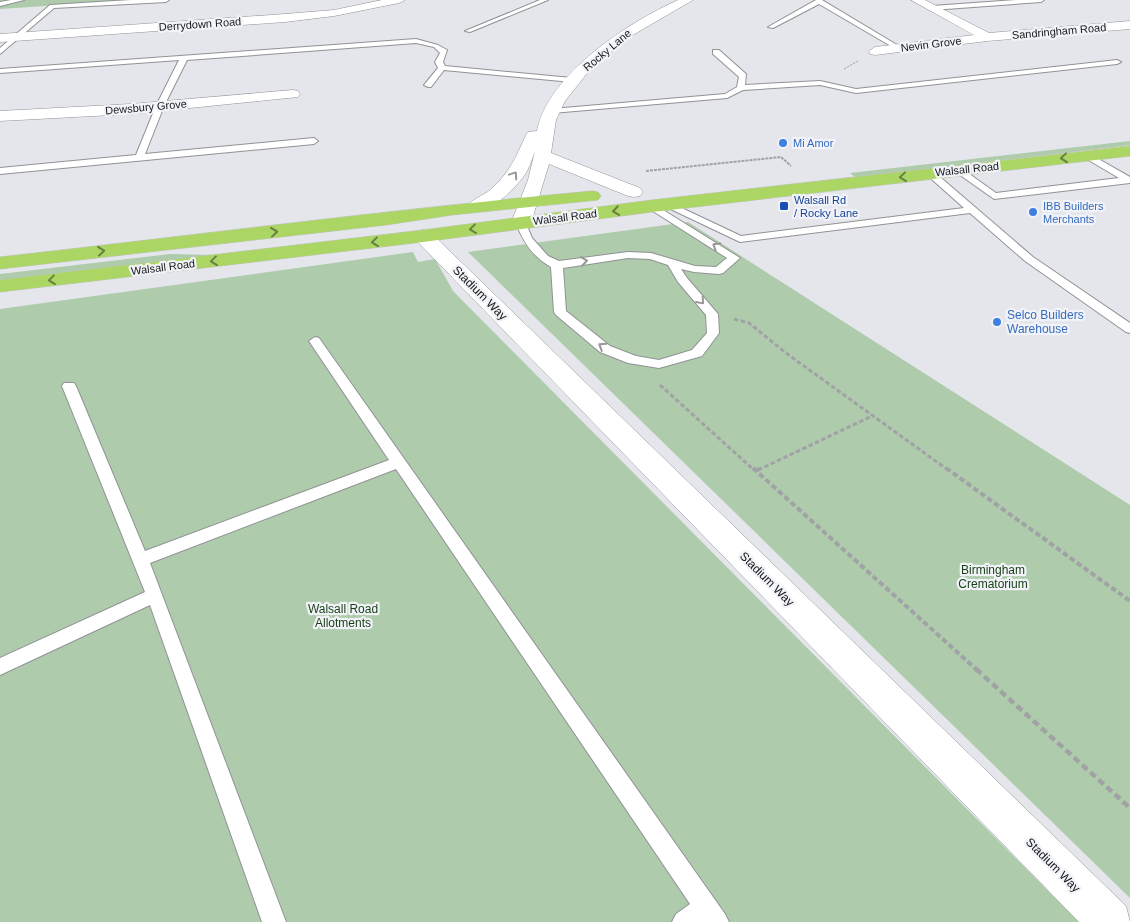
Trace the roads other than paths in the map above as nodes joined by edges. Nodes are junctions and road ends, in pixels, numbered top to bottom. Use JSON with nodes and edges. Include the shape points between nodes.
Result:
{"nodes":[{"id":1,"x":21,"y":0,"type":"edge"},
{"id":2,"x":166,"y":0,"type":"edge"},
{"id":3,"x":399,"y":0,"type":"edge"},
{"id":4,"x":545,"y":0,"type":"edge"},
{"id":5,"x":687,"y":0,"type":"edge"},
{"id":6,"x":917,"y":0,"type":"edge"},
{"id":7,"x":1041,"y":0,"type":"edge"},
{"id":8,"x":0,"y":4,"type":"edge"},
{"id":9,"x":932,"y":8,"type":"junction"},
{"id":10,"x":1130,"y":25,"type":"edge"},
{"id":11,"x":772,"y":27,"type":"dead end"},
{"id":12,"x":468,"y":31,"type":"dead end"},
{"id":13,"x":15,"y":37,"type":"junction"},
{"id":14,"x":987,"y":37,"type":"junction"},
{"id":15,"x":0,"y":38,"type":"edge"},
{"id":16,"x":898,"y":48,"type":"junction"},
{"id":17,"x":875,"y":51,"type":"dead end"},
{"id":18,"x":0,"y":52,"type":"edge"},
{"id":19,"x":716,"y":52,"type":"dead end"},
{"id":20,"x":184,"y":58,"type":"junction"},
{"id":21,"x":1117,"y":62,"type":"dead end"},
{"id":22,"x":442,"y":68,"type":"junction"},
{"id":23,"x":0,"y":71,"type":"edge"},
{"id":24,"x":572,"y":80,"type":"junction"},
{"id":25,"x":428,"y":85,"type":"dead end"},
{"id":26,"x":741,"y":88,"type":"junction"},
{"id":27,"x":293,"y":94,"type":"dead end"},
{"id":28,"x":160,"y":106,"type":"junction"},
{"id":29,"x":0,"y":116,"type":"edge"},
{"id":30,"x":549,"y":116,"type":"junction"},
{"id":31,"x":314,"y":141,"type":"dead end"},
{"id":32,"x":1130,"y":151,"type":"edge"},
{"id":33,"x":543,"y":155,"type":"junction"},
{"id":34,"x":1088,"y":156,"type":"junction"},
{"id":35,"x":139,"y":158,"type":"junction"},
{"id":36,"x":958,"y":170,"type":"junction"},
{"id":37,"x":0,"y":171,"type":"edge"},
{"id":38,"x":930,"y":174,"type":"junction"},
{"id":39,"x":724,"y":181,"type":"dead end"},
{"id":40,"x":634,"y":192,"type":"junction"},
{"id":41,"x":529,"y":202,"type":"junction"},
{"id":42,"x":659,"y":205,"type":"junction"},
{"id":43,"x":478,"y":206,"type":"junction"},
{"id":44,"x":972,"y":210,"type":"junction"},
{"id":45,"x":386,"y":219,"type":"junction"},
{"id":46,"x":521,"y":223,"type":"junction"},
{"id":47,"x":424,"y":236,"type":"junction"},
{"id":48,"x":672,"y":262,"type":"junction"},
{"id":49,"x":0,"y":263,"type":"edge"},
{"id":50,"x":558,"y":265,"type":"junction"},
{"id":51,"x":0,"y":286,"type":"edge"},
{"id":52,"x":1130,"y":329,"type":"edge"},
{"id":53,"x":315,"y":340,"type":"dead end"},
{"id":54,"x":69,"y":386,"type":"dead end"},
{"id":55,"x":400,"y":462,"type":"junction"},
{"id":56,"x":140,"y":560,"type":"junction"},
{"id":57,"x":155,"y":595,"type":"junction"},
{"id":58,"x":0,"y":667,"type":"edge"},
{"id":59,"x":711,"y":914,"type":"edge"},
{"id":60,"x":274,"y":922,"type":"edge"},
{"id":61,"x":684,"y":922,"type":"edge"},
{"id":62,"x":1110,"y":922,"type":"edge"}],
"edges":[{"from":1,"to":8,"type":"lane"},
{"from":2,"to":13,"type":"lane","via":[[52,6]]},
{"from":3,"to":13,"type":"street","name":"Derrydown Road","via":[[334,13],[285,18]]},
{"from":4,"to":12,"type":"lane"},
{"from":5,"to":24,"type":"street","name":"Rocky Lane","via":[[644,20]]},
{"from":6,"to":9,"type":"street"},
{"from":7,"to":9,"type":"lane"},
{"from":9,"to":14,"type":"street"},
{"from":10,"to":14,"type":"street","name":"Sandringham Road"},
{"from":11,"to":16,"type":"lane","via":[[819,1]]},
{"from":13,"to":15,"type":"street","name":"Derrydown Road"},
{"from":13,"to":18,"type":"lane"},
{"from":14,"to":16,"type":"street","name":"Nevin Grove"},
{"from":16,"to":17,"type":"street","name":"Nevin Grove"},
{"from":19,"to":26,"type":"lane","via":[[743,76]]},
{"from":20,"to":22,"type":"lane","via":[[416,41],[436,46],[444,52],[439,62]]},
{"from":20,"to":23,"type":"lane"},
{"from":20,"to":28,"type":"lane"},
{"from":21,"to":26,"type":"lane","via":[[856,91],[820,83]]},
{"from":22,"to":24,"type":"lane"},
{"from":22,"to":25,"type":"lane"},
{"from":24,"to":30,"type":"street","name":"Rocky Lane"},
{"from":26,"to":30,"type":"lane","via":[[727,96]]},
{"from":27,"to":28,"type":"street","name":"Dewsbury Grove"},
{"from":28,"to":29,"type":"street","name":"Dewsbury Grove"},
{"from":28,"to":35,"type":"lane"},
{"from":30,"to":33,"type":"street","name":"Rocky Lane"},
{"from":43,"to":30,"type":"street","name":"Rocky Lane","one_way":true,"via":[[517,173],[536,130]]},
{"from":31,"to":35,"type":"lane"},
{"from":32,"to":34,"type":"highway","name":"Walsall Road"},
{"from":33,"to":40,"type":"street"},
{"from":33,"to":41,"type":"street","name":"Rocky Lane"},
{"from":34,"to":36,"type":"highway","name":"Walsall Road","one_way":true},
{"from":34,"to":36,"type":"lane","via":[[1129,180],[994,196]]},
{"from":35,"to":37,"type":"lane"},
{"from":36,"to":38,"type":"highway","name":"Walsall Road"},
{"from":38,"to":42,"type":"highway","name":"Walsall Road","one_way":true},
{"from":38,"to":44,"type":"lane"},
{"from":39,"to":40,"type":"highway","name":"Walsall Road"},
{"from":40,"to":41,"type":"highway","name":"Walsall Road"},
{"from":41,"to":43,"type":"highway","name":"Walsall Road"},
{"from":41,"to":46,"type":"street","name":"Rocky Lane"},
{"from":42,"to":44,"type":"lane","via":[[740,239]]},
{"from":42,"to":46,"type":"highway","name":"Walsall Road","one_way":true},
{"from":48,"to":42,"type":"lane","one_way":true,"via":[[694,269],[719,271],[734,258]]},
{"from":43,"to":45,"type":"highway","name":"Walsall Road"},
{"from":44,"to":52,"type":"lane","via":[[1029,259]]},
{"from":45,"to":47,"type":"highway","via":[[413,226]]},
{"from":49,"to":45,"type":"highway","name":"Walsall Road","one_way":true},
{"from":46,"to":47,"type":"highway","name":"Walsall Road","one_way":true},
{"from":46,"to":50,"type":"lane","via":[[527,239],[544,258]]},
{"from":47,"to":51,"type":"highway","name":"Walsall Road","one_way":true},
{"from":47,"to":62,"type":"street","name":"Stadium Way"},
{"from":50,"to":48,"type":"lane","one_way":true,"via":[[628,255],[651,256]]},
{"from":48,"to":50,"type":"lane","one_way":true,"via":[[682,280],[712,314],[713,333],[698,353],[659,364],[633,360],[605,349],[560,312]]},
{"from":53,"to":55,"type":"lane"},
{"from":54,"to":56,"type":"lane"},
{"from":55,"to":56,"type":"lane"},
{"from":55,"to":59,"type":"lane"},
{"from":56,"to":57,"type":"lane"},
{"from":57,"to":58,"type":"lane"},
{"from":57,"to":60,"type":"lane"},
{"from":59,"to":61,"type":"lane"}]}
